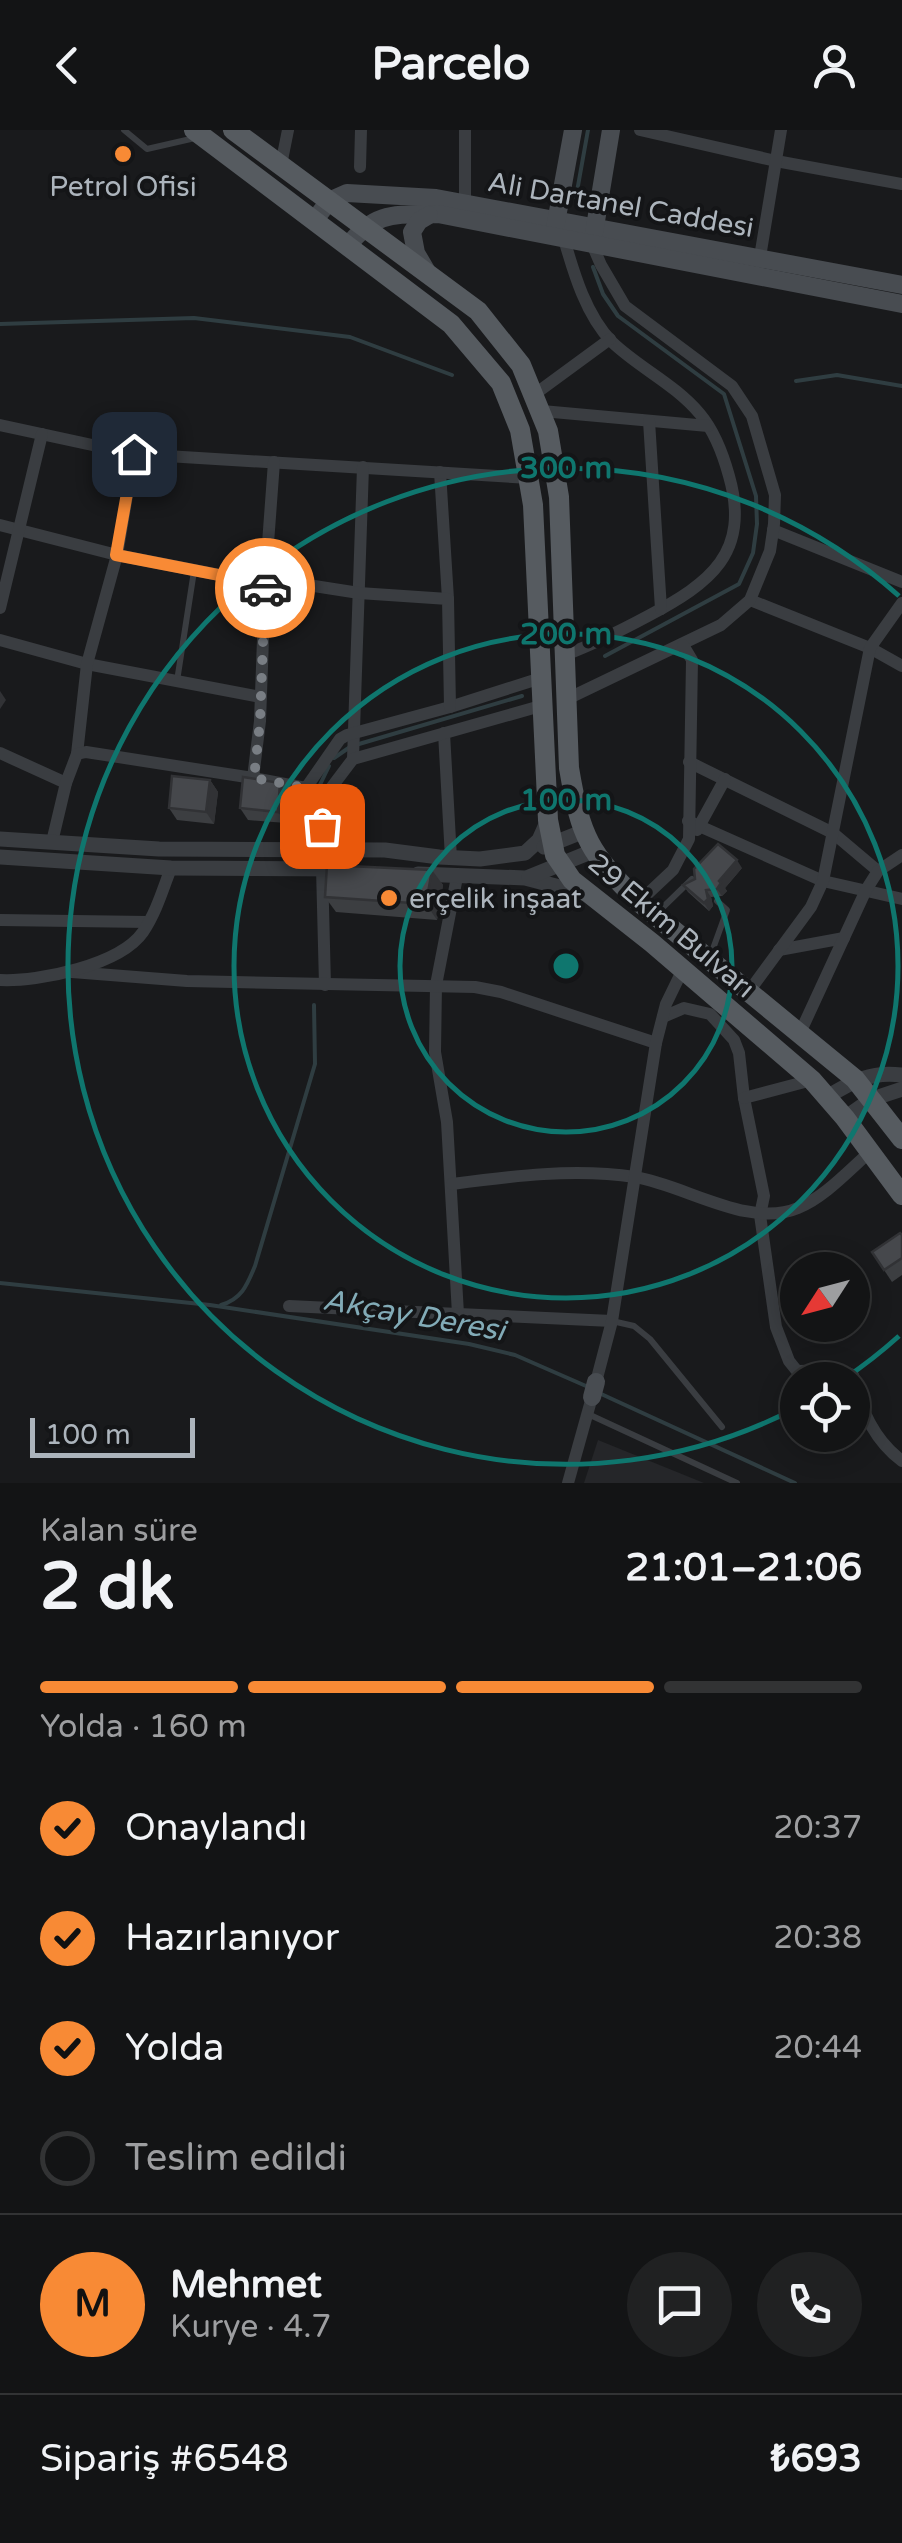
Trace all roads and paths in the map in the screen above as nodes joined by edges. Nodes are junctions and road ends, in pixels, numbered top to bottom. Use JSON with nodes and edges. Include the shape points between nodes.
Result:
{"nodes":[{"id":1,"x":124,"y":130,"type":"edge"},
{"id":2,"x":234,"y":130,"type":"edge"},
{"id":3,"x":288,"y":130,"type":"edge"},
{"id":4,"x":361,"y":130,"type":"edge"},
{"id":5,"x":465,"y":130,"type":"edge"},
{"id":6,"x":573,"y":130,"type":"edge"},
{"id":7,"x":610,"y":130,"type":"edge"},
{"id":8,"x":640,"y":130,"type":"edge"},
{"id":9,"x":781,"y":130,"type":"edge"},
{"id":10,"x":198,"y":133,"type":"edge"},
{"id":11,"x":776,"y":162,"type":"junction"},
{"id":12,"x":281,"y":166,"type":"junction"},
{"id":13,"x":360,"y":166,"type":"dead end"},
{"id":14,"x":303,"y":182,"type":"junction"},
{"id":15,"x":902,"y":184,"type":"edge"},
{"id":16,"x":354,"y":192,"type":"junction"},
{"id":17,"x":329,"y":201,"type":"junction"},
{"id":18,"x":465,"y":204,"type":"junction"},
{"id":19,"x":429,"y":215,"type":"junction"},
{"id":20,"x":314,"y":221,"type":"junction"},
{"id":21,"x":362,"y":227,"type":"junction"},
{"id":22,"x":557,"y":232,"type":"junction"},
{"id":23,"x":594,"y":236,"type":"junction"},
{"id":24,"x":348,"y":246,"type":"junction"},
{"id":25,"x":760,"y":258,"type":"junction"},
{"id":26,"x":429,"y":275,"type":"junction"},
{"id":27,"x":902,"y":284,"type":"edge"},
{"id":28,"x":902,"y":304,"type":"edge"},
{"id":29,"x":610,"y":339,"type":"junction"},
{"id":30,"x":538,"y":402,"type":"junction"},
{"id":31,"x":648,"y":421,"type":"junction"},
{"id":32,"x":0,"y":425,"type":"edge"},
{"id":33,"x":708,"y":426,"type":"junction"},
{"id":34,"x":42,"y":434,"type":"junction"},
{"id":35,"x":134,"y":454,"type":"junction"},
{"id":36,"x":274,"y":462,"type":"junction"},
{"id":37,"x":362,"y":467,"type":"junction"},
{"id":38,"x":440,"y":472,"type":"junction"},
{"id":39,"x":529,"y":478,"type":"junction"},
{"id":40,"x":0,"y":525,"type":"edge"},
{"id":41,"x":19,"y":530,"type":"junction"},
{"id":42,"x":774,"y":530,"type":"junction"},
{"id":43,"x":116,"y":555,"type":"junction"},
{"id":44,"x":194,"y":570,"type":"junction"},
{"id":45,"x":902,"y":582,"type":"edge"},
{"id":46,"x":265,"y":584,"type":"junction"},
{"id":47,"x":359,"y":592,"type":"junction"},
{"id":48,"x":448,"y":599,"type":"junction"},
{"id":49,"x":750,"y":600,"type":"junction"},
{"id":50,"x":902,"y":603,"type":"edge"},
{"id":51,"x":0,"y":608,"type":"edge"},
{"id":52,"x":661,"y":609,"type":"junction"},
{"id":53,"x":0,"y":640,"type":"edge"},
{"id":54,"x":682,"y":645,"type":"junction"},
{"id":55,"x":870,"y":648,"type":"junction"},
{"id":56,"x":565,"y":655,"type":"junction"},
{"id":57,"x":86,"y":664,"type":"junction"},
{"id":58,"x":902,"y":666,"type":"edge"},
{"id":59,"x":541,"y":678,"type":"junction"},
{"id":60,"x":177,"y":680,"type":"junction"},
{"id":61,"x":260,"y":697,"type":"junction"},
{"id":62,"x":567,"y":699,"type":"junction"},
{"id":63,"x":544,"y":705,"type":"junction"},
{"id":64,"x":450,"y":707,"type":"junction"},
{"id":65,"x":444,"y":733,"type":"junction"},
{"id":66,"x":353,"y":735,"type":"junction"},
{"id":67,"x":0,"y":754,"type":"edge"},
{"id":68,"x":77,"y":754,"type":"junction"},
{"id":69,"x":353,"y":756,"type":"junction"},
{"id":70,"x":689,"y":762,"type":"junction"},
{"id":71,"x":254,"y":778,"type":"junction"},
{"id":72,"x":725,"y":780,"type":"junction"},
{"id":73,"x":66,"y":783,"type":"junction"},
{"id":74,"x":306,"y":788,"type":"junction"},
{"id":75,"x":548,"y":820,"type":"junction"},
{"id":76,"x":694,"y":824,"type":"junction"},
{"id":77,"x":582,"y":832,"type":"junction"},
{"id":78,"x":833,"y":833,"type":"junction"},
{"id":79,"x":0,"y":839,"type":"edge"},
{"id":80,"x":52,"y":842,"type":"junction"},
{"id":81,"x":552,"y":844,"type":"junction"},
{"id":82,"x":593,"y":851,"type":"junction"},
{"id":83,"x":520,"y":854,"type":"junction"},
{"id":84,"x":902,"y":855,"type":"edge"},
{"id":85,"x":0,"y":858,"type":"edge"},
{"id":86,"x":450,"y":858,"type":"junction"},
{"id":87,"x":561,"y":866,"type":"junction"},
{"id":88,"x":172,"y":868,"type":"junction"},
{"id":89,"x":322,"y":868,"type":"junction"},
{"id":90,"x":356,"y":869,"type":"edge"},
{"id":91,"x":878,"y":871,"type":"junction"},
{"id":92,"x":410,"y":874,"type":"edge"},
{"id":93,"x":457,"y":877,"type":"junction"},
{"id":94,"x":526,"y":878,"type":"junction"},
{"id":95,"x":823,"y":881,"type":"junction"},
{"id":96,"x":695,"y":882,"type":"edge"},
{"id":97,"x":866,"y":890,"type":"junction"},
{"id":98,"x":589,"y":894,"type":"junction"},
{"id":99,"x":902,"y":899,"type":"edge"},
{"id":100,"x":717,"y":902,"type":"dead end"},
{"id":101,"x":647,"y":908,"type":"junction"},
{"id":102,"x":0,"y":920,"type":"edge"},
{"id":103,"x":148,"y":922,"type":"junction"},
{"id":104,"x":844,"y":938,"type":"junction"},
{"id":105,"x":779,"y":950,"type":"junction"},
{"id":106,"x":709,"y":958,"type":"junction"},
{"id":107,"x":683,"y":969,"type":"junction"},
{"id":108,"x":72,"y":972,"type":"junction"},
{"id":109,"x":0,"y":980,"type":"edge"},
{"id":110,"x":325,"y":985,"type":"junction"},
{"id":111,"x":436,"y":985,"type":"junction"},
{"id":112,"x":750,"y":990,"type":"junction"},
{"id":113,"x":663,"y":1017,"type":"junction"},
{"id":114,"x":800,"y":1033,"type":"junction"},
{"id":115,"x":656,"y":1044,"type":"junction"},
{"id":116,"x":823,"y":1052,"type":"junction"},
{"id":117,"x":883,"y":1072,"type":"junction"},
{"id":118,"x":902,"y":1076,"type":"edge"},
{"id":119,"x":855,"y":1079,"type":"junction"},
{"id":120,"x":812,"y":1080,"type":"junction"},
{"id":121,"x":902,"y":1090,"type":"edge"},
{"id":122,"x":827,"y":1097,"type":"junction"},
{"id":123,"x":744,"y":1098,"type":"junction"},
{"id":124,"x":872,"y":1099,"type":"junction"},
{"id":125,"x":845,"y":1118,"type":"junction"},
{"id":126,"x":902,"y":1140,"type":"edge"},
{"id":127,"x":870,"y":1151,"type":"junction"},
{"id":128,"x":637,"y":1178,"type":"junction"},
{"id":129,"x":452,"y":1184,"type":"junction"},
{"id":130,"x":902,"y":1195,"type":"edge"},
{"id":131,"x":760,"y":1215,"type":"junction"},
{"id":132,"x":289,"y":1306,"type":"dead end"},
{"id":133,"x":458,"y":1314,"type":"junction"},
{"id":134,"x":612,"y":1321,"type":"junction"},
{"id":135,"x":591,"y":1398,"type":"junction"},
{"id":136,"x":722,"y":1427,"type":"dead end"},
{"id":137,"x":902,"y":1462,"type":"edge"},
{"id":138,"x":568,"y":1483,"type":"edge"},
{"id":139,"x":736,"y":1483,"type":"edge"}],
"edges":[{"from":1,"to":10,"type":"lane","via":[[147,149]]},
{"from":2,"to":12,"type":"main road","name":"29 Ekim Bulvarı"},
{"from":3,"to":12,"type":"street"},
{"from":4,"to":13,"type":"street"},
{"from":5,"to":18,"type":"street"},
{"from":6,"to":22,"type":"main road"},
{"from":7,"to":23,"type":"main road"},
{"from":8,"to":11,"type":"street"},
{"from":9,"to":11,"type":"street"},
{"from":10,"to":20,"type":"main road","name":"29 Ekim Bulvarı"},
{"from":11,"to":15,"type":"street"},
{"from":11,"to":25,"type":"street"},
{"from":12,"to":14,"type":"main road","name":"29 Ekim Bulvarı"},
{"from":14,"to":16,"type":"main road"},
{"from":14,"to":17,"type":"main road","name":"29 Ekim Bulvarı"},
{"from":16,"to":17,"type":"main road","name":"Ali Dartanel Caddesi"},
{"from":16,"to":18,"type":"main road","name":"Ali Dartanel Caddesi"},
{"from":17,"to":20,"type":"main road"},
{"from":17,"to":21,"type":"main road","name":"29 Ekim Bulvarı"},
{"from":18,"to":22,"type":"main road","name":"Ali Dartanel Caddesi"},
{"from":19,"to":21,"type":"main road","name":"Ali Dartanel Caddesi","via":[[397,215]]},
{"from":19,"to":22,"type":"main road","name":"Ali Dartanel Caddesi"},
{"from":19,"to":26,"type":"main road","via":[[414,226],[412,237]]},
{"from":20,"to":24,"type":"main road","name":"29 Ekim Bulvarı"},
{"from":21,"to":24,"type":"main road"},
{"from":21,"to":26,"type":"main road","name":"29 Ekim Bulvarı"},
{"from":22,"to":23,"type":"main road","name":"Ali Dartanel Caddesi"},
{"from":22,"to":29,"type":"street"},
{"from":23,"to":25,"type":"main road","name":"Ali Dartanel Caddesi"},
{"from":23,"to":28,"type":"main road","name":"Ali Dartanel Caddesi"},
{"from":23,"to":42,"type":"street","via":[[600,266],[624,306],[732,386],[752,416],[774,495]]},
{"from":24,"to":39,"type":"main road","name":"29 Ekim Bulvarı","via":[[451,324],[487,364],[514,408]]},
{"from":25,"to":27,"type":"main road","name":"Ali Dartanel Caddesi"},
{"from":26,"to":30,"type":"main road","name":"29 Ekim Bulvarı","via":[[503,338]]},
{"from":29,"to":30,"type":"street"},
{"from":29,"to":33,"type":"street","via":[[680,393]]},
{"from":30,"to":31,"type":"street"},
{"from":30,"to":56,"type":"main road","name":"29 Ekim Bulvarı","via":[[559,497]]},
{"from":31,"to":33,"type":"street"},
{"from":31,"to":52,"type":"street"},
{"from":32,"to":34,"type":"street"},
{"from":33,"to":52,"type":"street","via":[[735,495],[732,543],[706,580]]},
{"from":34,"to":35,"type":"street"},
{"from":34,"to":41,"type":"street"},
{"from":35,"to":36,"type":"street"},
{"from":35,"to":43,"type":"street"},
{"from":36,"to":37,"type":"street"},
{"from":36,"to":46,"type":"street"},
{"from":37,"to":38,"type":"street"},
{"from":37,"to":47,"type":"street"},
{"from":38,"to":39,"type":"street"},
{"from":38,"to":48,"type":"street"},
{"from":39,"to":59,"type":"main road","name":"29 Ekim Bulvarı"},
{"from":40,"to":41,"type":"street"},
{"from":41,"to":43,"type":"street"},
{"from":41,"to":51,"type":"street"},
{"from":42,"to":45,"type":"street"},
{"from":42,"to":49,"type":"street"},
{"from":43,"to":44,"type":"street"},
{"from":43,"to":57,"type":"street"},
{"from":44,"to":46,"type":"street"},
{"from":44,"to":60,"type":"lane"},
{"from":46,"to":47,"type":"street"},
{"from":46,"to":61,"type":"street"},
{"from":47,"to":48,"type":"street"},
{"from":47,"to":66,"type":"street"},
{"from":48,"to":64,"type":"street"},
{"from":49,"to":54,"type":"street"},
{"from":49,"to":55,"type":"street"},
{"from":50,"to":55,"type":"street"},
{"from":52,"to":56,"type":"street"},
{"from":53,"to":57,"type":"street"},
{"from":54,"to":62,"type":"street"},
{"from":54,"to":70,"type":"street","via":[[692,660]]},
{"from":55,"to":58,"type":"street"},
{"from":55,"to":78,"type":"street"},
{"from":56,"to":62,"type":"main road","name":"29 Ekim Bulvarı"},
{"from":57,"to":60,"type":"street"},
{"from":57,"to":68,"type":"street"},
{"from":59,"to":63,"type":"main road","name":"29 Ekim Bulvarı"},
{"from":59,"to":64,"type":"street"},
{"from":60,"to":61,"type":"street"},
{"from":61,"to":71,"type":"street"},
{"from":62,"to":77,"type":"main road","name":"29 Ekim Bulvarı","via":[[569,768]]},
{"from":63,"to":65,"type":"street"},
{"from":63,"to":75,"type":"main road","name":"29 Ekim Bulvarı"},
{"from":64,"to":66,"type":"street"},
{"from":65,"to":69,"type":"street"},
{"from":65,"to":86,"type":"street"},
{"from":66,"to":69,"type":"street"},
{"from":66,"to":74,"type":"street","via":[[340,739]]},
{"from":67,"to":73,"type":"street"},
{"from":68,"to":71,"type":"street"},
{"from":68,"to":73,"type":"street"},
{"from":69,"to":74,"type":"street","via":[[325,796],[322,826],[307,826]]},
{"from":70,"to":72,"type":"street"},
{"from":70,"to":76,"type":"street"},
{"from":71,"to":74,"type":"street"},
{"from":72,"to":76,"type":"street"},
{"from":72,"to":78,"type":"street"},
{"from":73,"to":80,"type":"street"},
{"from":75,"to":81,"type":"main road","name":"29 Ekim Bulvarı"},
{"from":75,"to":83,"type":"street","via":[[539,840]]},
{"from":76,"to":95,"type":"street"},
{"from":76,"to":101,"type":"street"},
{"from":77,"to":81,"type":"street"},
{"from":77,"to":82,"type":"main road","name":"29 Ekim Bulvarı"},
{"from":78,"to":91,"type":"street"},
{"from":78,"to":95,"type":"street"},
{"from":79,"to":80,"type":"street"},
{"from":80,"to":86,"type":"street","via":[[386,850]]},
{"from":81,"to":83,"type":"street"},
{"from":81,"to":87,"type":"main road","name":"29 Ekim Bulvarı"},
{"from":82,"to":87,"type":"street"},
{"from":82,"to":101,"type":"main road","name":"29 Ekim Bulvarı"},
{"from":83,"to":86,"type":"street"},
{"from":84,"to":91,"type":"street"},
{"from":85,"to":88,"type":"street"},
{"from":87,"to":94,"type":"street"},
{"from":87,"to":98,"type":"main road","name":"29 Ekim Bulvarı"},
{"from":88,"to":89,"type":"street"},
{"from":88,"to":103,"type":"street"},
{"from":89,"to":90,"type":"street"},
{"from":89,"to":110,"type":"street"},
{"from":91,"to":97,"type":"street"},
{"from":92,"to":93,"type":"street"},
{"from":93,"to":94,"type":"street"},
{"from":93,"to":111,"type":"street"},
{"from":94,"to":98,"type":"street"},
{"from":95,"to":97,"type":"street"},
{"from":95,"to":105,"type":"street"},
{"from":96,"to":101,"type":"lane"},
{"from":97,"to":99,"type":"street"},
{"from":97,"to":104,"type":"street"},
{"from":98,"to":107,"type":"main road","name":"29 Ekim Bulvarı"},
{"from":100,"to":106,"type":"lane","via":[[727,910]]},
{"from":101,"to":106,"type":"main road","name":"29 Ekim Bulvarı"},
{"from":102,"to":103,"type":"street"},
{"from":103,"to":108,"type":"street","via":[[121,949]]},
{"from":104,"to":105,"type":"street"},
{"from":104,"to":114,"type":"street"},
{"from":105,"to":112,"type":"street"},
{"from":106,"to":112,"type":"main road","name":"29 Ekim Bulvarı"},
{"from":107,"to":113,"type":"street"},
{"from":107,"to":120,"type":"main road","name":"29 Ekim Bulvarı"},
{"from":108,"to":109,"type":"street"},
{"from":108,"to":110,"type":"street"},
{"from":110,"to":111,"type":"street"},
{"from":111,"to":115,"type":"street","via":[[501,992]]},
{"from":111,"to":129,"type":"street","via":[[435,1052]]},
{"from":112,"to":114,"type":"main road","name":"29 Ekim Bulvarı"},
{"from":113,"to":115,"type":"street"},
{"from":113,"to":123,"type":"street","via":[[684,1008],[710,1014],[722,1026],[739,1052]]},
{"from":114,"to":116,"type":"main road","name":"29 Ekim Bulvarı"},
{"from":115,"to":128,"type":"street"},
{"from":116,"to":117,"type":"street"},
{"from":116,"to":119,"type":"main road","name":"29 Ekim Bulvarı"},
{"from":117,"to":118,"type":"street"},
{"from":117,"to":119,"type":"street"},
{"from":119,"to":122,"type":"street"},
{"from":119,"to":124,"type":"main road","name":"29 Ekim Bulvarı"},
{"from":120,"to":122,"type":"main road","name":"29 Ekim Bulvarı"},
{"from":120,"to":123,"type":"street"},
{"from":121,"to":124,"type":"street"},
{"from":122,"to":125,"type":"main road","name":"29 Ekim Bulvarı"},
{"from":123,"to":131,"type":"street","via":[[764,1196]]},
{"from":124,"to":125,"type":"street"},
{"from":124,"to":126,"type":"main road","name":"29 Ekim Bulvarı"},
{"from":125,"to":127,"type":"main road","name":"29 Ekim Bulvarı"},
{"from":127,"to":130,"type":"main road","name":"29 Ekim Bulvarı"},
{"from":127,"to":131,"type":"street","via":[[797,1209]]},
{"from":128,"to":129,"type":"street","via":[[548,1172]]},
{"from":128,"to":131,"type":"street"},
{"from":128,"to":134,"type":"street"},
{"from":129,"to":133,"type":"street"},
{"from":131,"to":137,"type":"street","via":[[776,1326],[788,1361],[797,1371],[853,1375],[870,1423]]},
{"from":132,"to":133,"type":"street"},
{"from":133,"to":134,"type":"street"},
{"from":134,"to":135,"type":"street"},
{"from":134,"to":136,"type":"lane","via":[[650,1339]]},
{"from":135,"to":138,"type":"street"},
{"from":135,"to":139,"type":"lane"}]}
